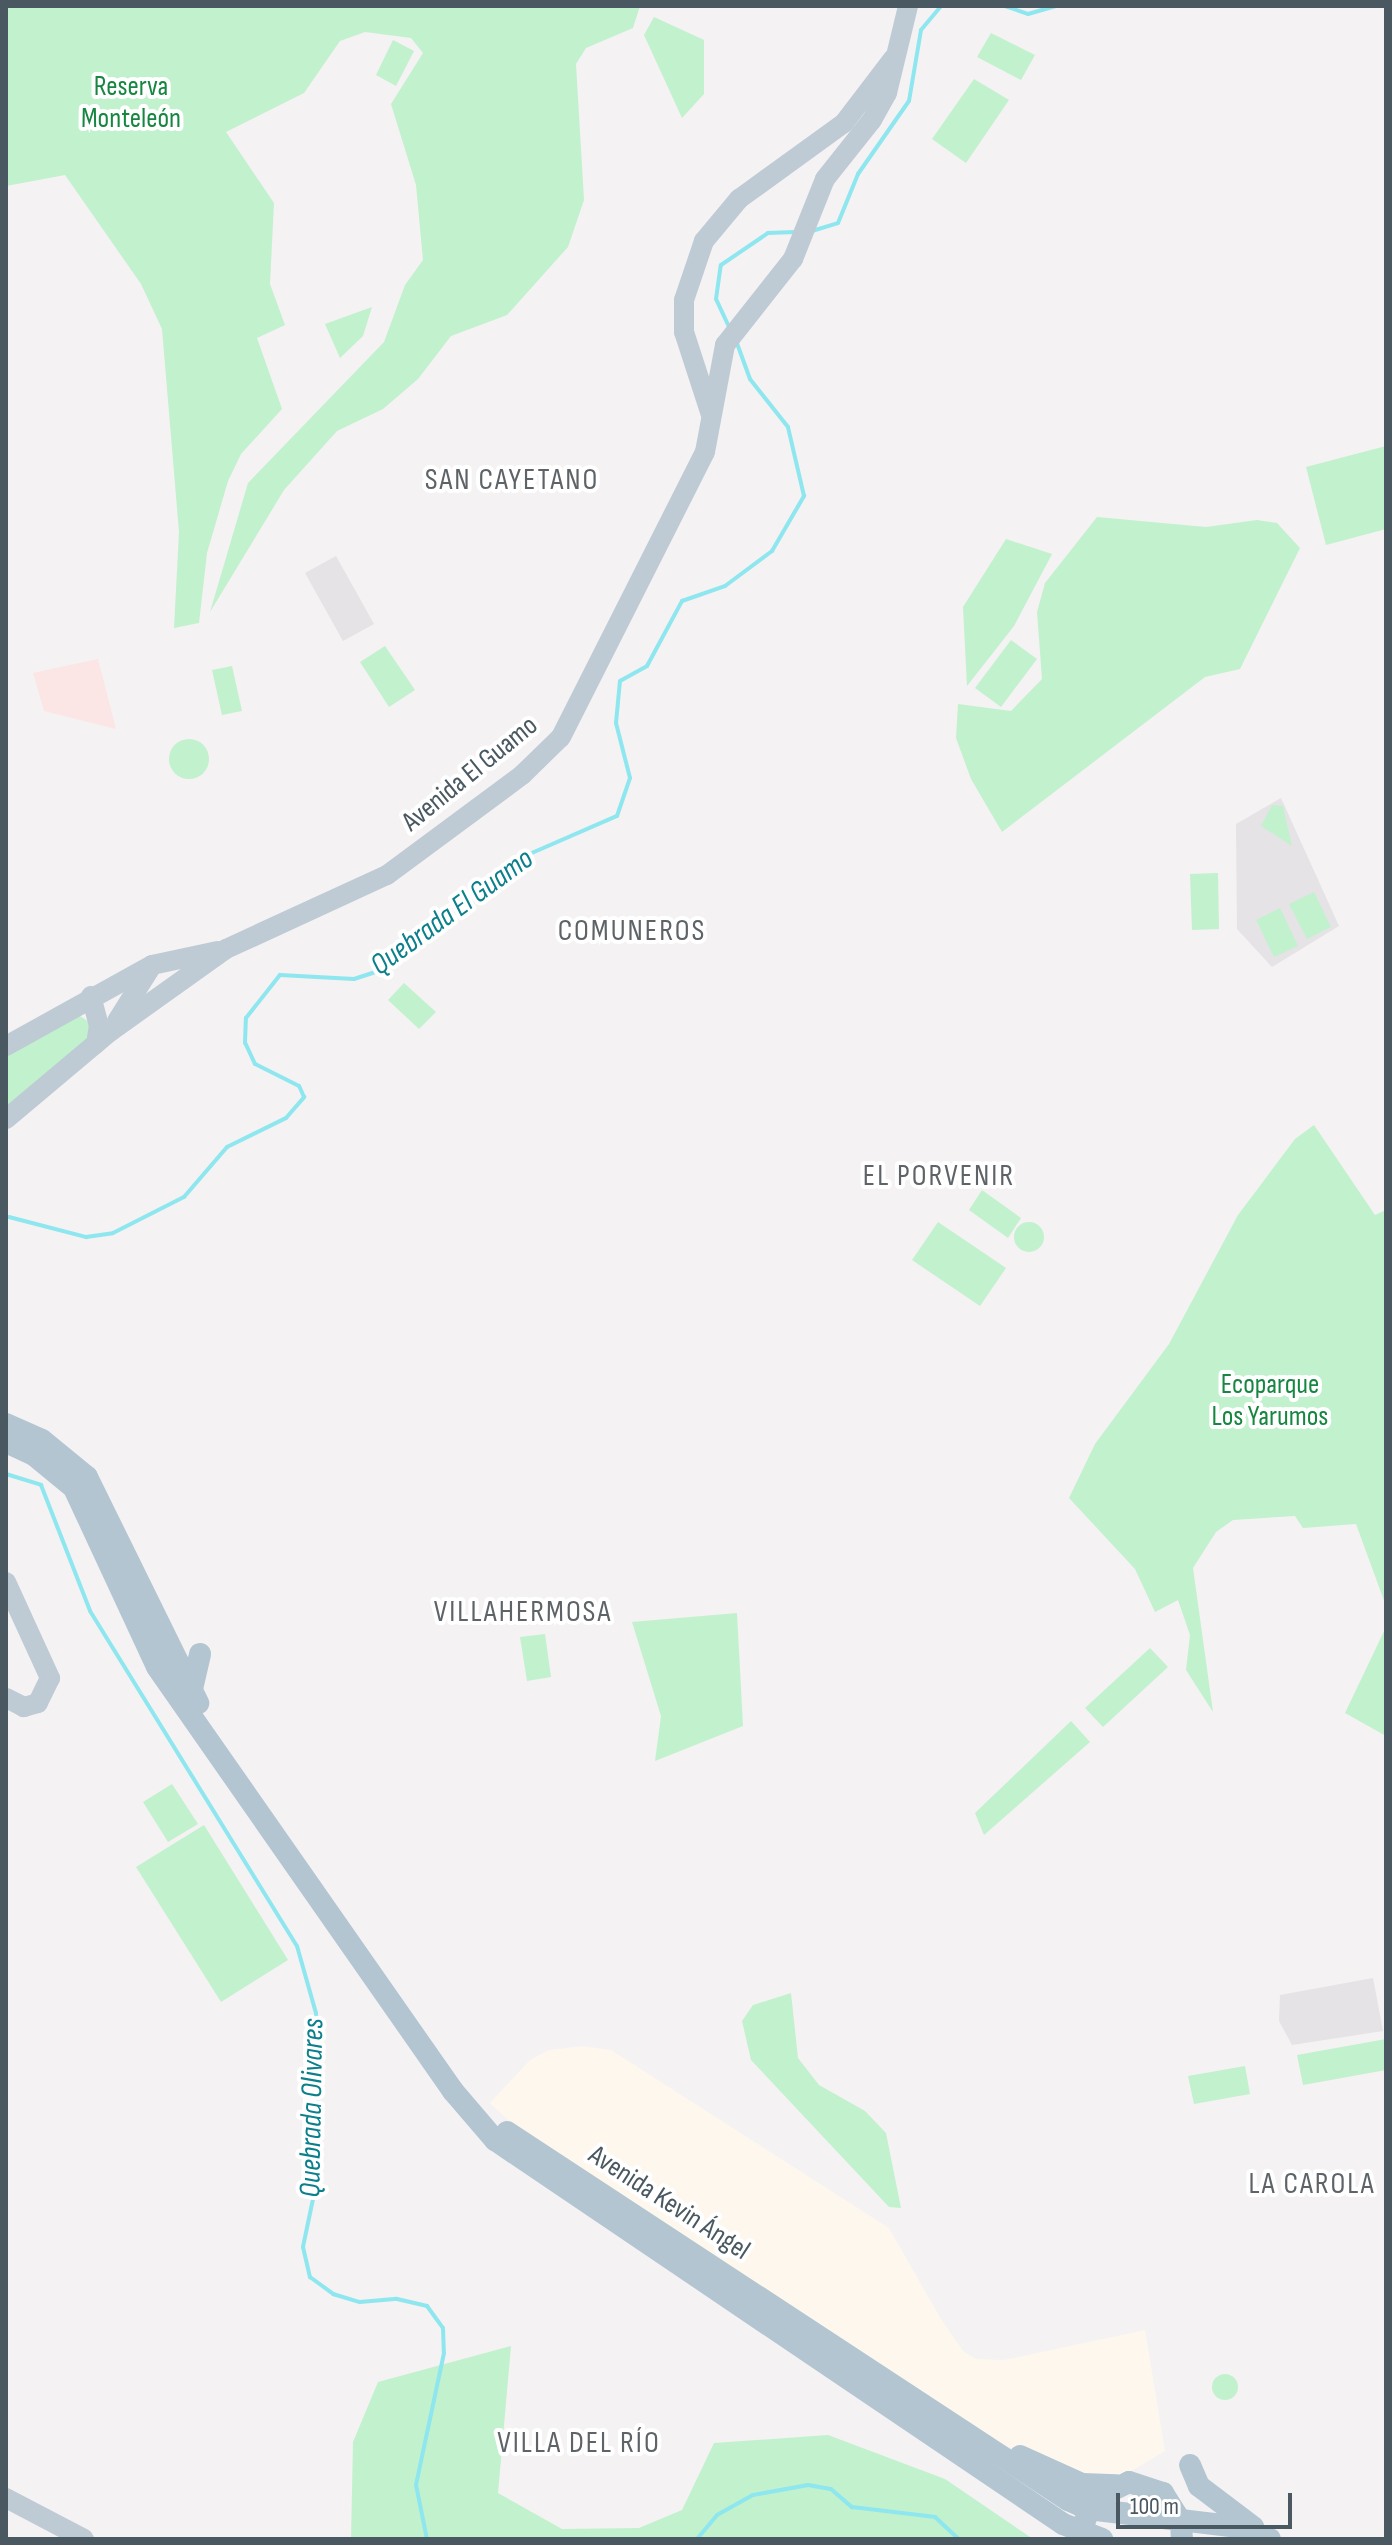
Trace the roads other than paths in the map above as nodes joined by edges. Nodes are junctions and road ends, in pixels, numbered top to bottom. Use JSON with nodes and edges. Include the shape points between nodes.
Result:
{"nodes":[{"id":1,"x":908,"y":6,"type":"edge"},
{"id":2,"x":894,"y":58,"type":"junction"},
{"id":3,"x":723,"y":355,"type":"junction"},
{"id":4,"x":691,"y":363,"type":"junction"},
{"id":5,"x":713,"y":419,"type":"junction"},
{"id":6,"x":226,"y":949,"type":"junction"},
{"id":7,"x":152,"y":965,"type":"junction"},
{"id":8,"x":91,"y":996,"type":"junction"},
{"id":9,"x":104,"y":1038,"type":"junction"},
{"id":10,"x":6,"y":1046,"type":"edge"},
{"id":11,"x":6,"y":1119,"type":"edge"},
{"id":12,"x":6,"y":1424,"type":"edge"},
{"id":13,"x":6,"y":1442,"type":"edge"},
{"id":14,"x":6,"y":1582,"type":"edge"},
{"id":15,"x":160,"y":1651,"type":"junction"},
{"id":16,"x":200,"y":1654,"type":"dead end"},
{"id":17,"x":195,"y":1696,"type":"junction"},
{"id":18,"x":6,"y":1698,"type":"edge"},
{"id":19,"x":925,"y":2418,"type":"junction"},
{"id":20,"x":1190,"y":2465,"type":"dead end"},
{"id":21,"x":1116,"y":2485,"type":"junction"},
{"id":22,"x":6,"y":2498,"type":"edge"},
{"id":23,"x":1269,"y":2538,"type":"edge"},
{"id":24,"x":84,"y":2539,"type":"edge"},
{"id":25,"x":1077,"y":2539,"type":"edge"},
{"id":26,"x":1102,"y":2539,"type":"edge"},
{"id":27,"x":1182,"y":2539,"type":"edge"}],
"edges":[{"from":1,"to":2,"type":"main road"},
{"from":2,"to":3,"type":"main road","via":[[887,93],[872,120],[844,149],[812,206],[797,247]]},
{"from":2,"to":4,"type":"main road","via":[[844,123],[739,199],[704,241],[684,300]]},
{"from":3,"to":4,"type":"main road","via":[[705,369]]},
{"from":3,"to":5,"type":"main road","name":"Avenida El Guamo"},
{"from":4,"to":5,"type":"main road"},
{"from":5,"to":6,"type":"main road","name":"Avenida El Guamo","via":[[705,452],[561,737],[522,775],[387,875]]},
{"from":6,"to":7,"type":"main road","name":"Avenida El Guamo"},
{"from":6,"to":9,"type":"main road","name":"Avenida El Guamo"},
{"from":7,"to":8,"type":"main road","name":"Avenida El Guamo"},
{"from":7,"to":9,"type":"main road"},
{"from":8,"to":9,"type":"main road"},
{"from":8,"to":10,"type":"main road","name":"Avenida El Guamo"},
{"from":9,"to":11,"type":"main road","name":"Avenida El Guamo"},
{"from":12,"to":15,"type":"main road","name":"Avenida Kevin Ángel","via":[[42,1440],[87,1477]]},
{"from":13,"to":15,"type":"main road","name":"Avenida Kevin Ángel","via":[[34,1455],[74,1488]]},
{"from":14,"to":18,"type":"main road","via":[[47,1668],[49,1689],[31,1706]]},
{"from":15,"to":17,"type":"main road","name":"Avenida Kevin Ángel"},
{"from":15,"to":19,"type":"main road","name":"Avenida Kevin Ángel","via":[[453,2091],[495,2140]]},
{"from":16,"to":17,"type":"main road"},
{"from":17,"to":19,"type":"main road","name":"Avenida Kevin Ángel","via":[[447,2064],[498,2125]]},
{"from":19,"to":21,"type":"main road","via":[[1082,2484]]},
{"from":19,"to":23,"type":"main road","name":"Avenida Kevin Ángel","via":[[1088,2509],[1221,2524]]},
{"from":19,"to":25,"type":"main road","via":[[961,2467]]},
{"from":19,"to":26,"type":"main road","name":"Avenida Kevin Ángel","via":[[1063,2524]]},
{"from":20,"to":23,"type":"main road","via":[[1199,2486]]},
{"from":21,"to":25,"type":"main road","bridge":true,"via":[[1092,2500]]},
{"from":21,"to":27,"type":"main road","bridge":true,"via":[[1147,2485],[1163,2493],[1178,2514]]},
{"from":22,"to":24,"type":"main road"}]}
